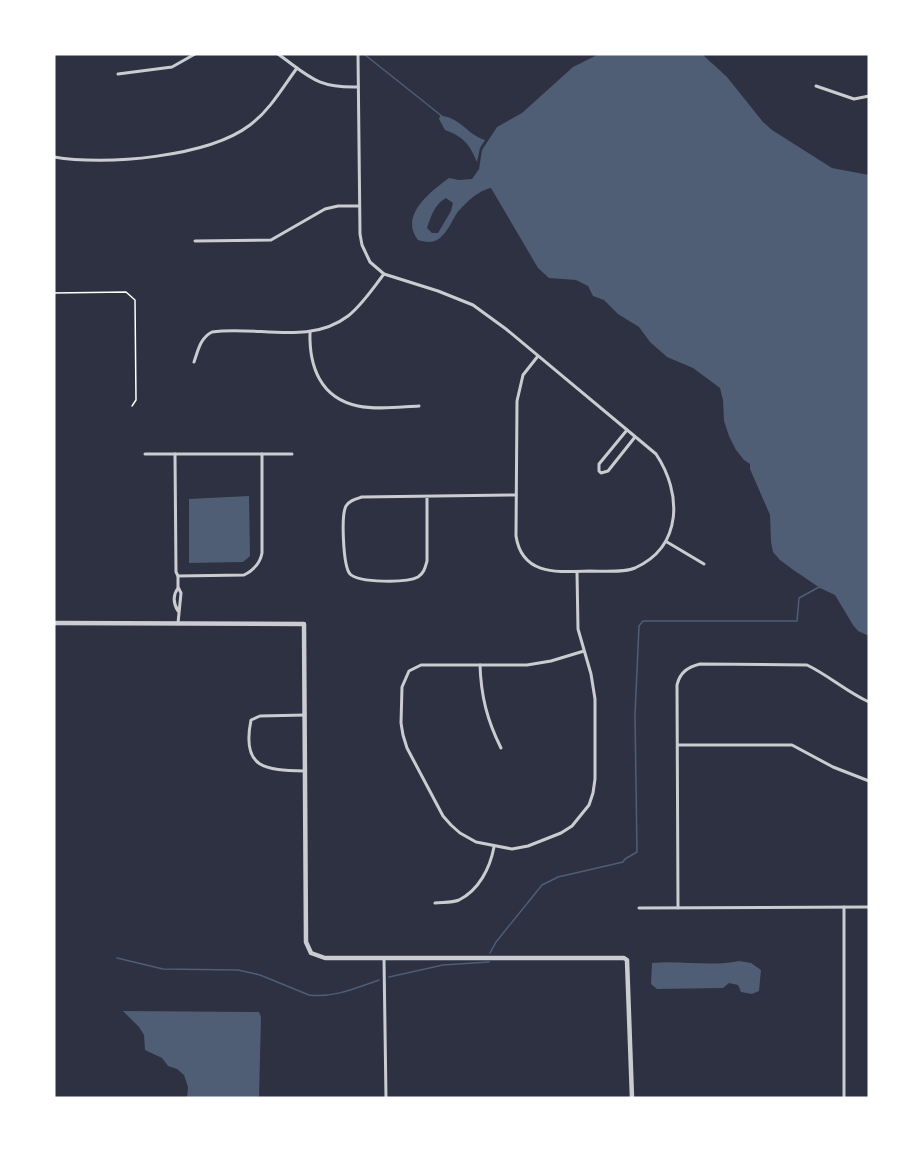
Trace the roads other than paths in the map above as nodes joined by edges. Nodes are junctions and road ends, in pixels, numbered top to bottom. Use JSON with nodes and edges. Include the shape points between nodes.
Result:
{"nodes":[{"id":1,"x":195,"y":54,"type":"edge"},
{"id":2,"x":278,"y":54,"type":"edge"},
{"id":3,"x":358,"y":54,"type":"edge"},
{"id":4,"x":297,"y":68,"type":"junction"},
{"id":5,"x":118,"y":74,"type":"dead end"},
{"id":6,"x":816,"y":86,"type":"dead end"},
{"id":7,"x":358,"y":87,"type":"junction"},
{"id":8,"x":869,"y":96,"type":"edge"},
{"id":9,"x":54,"y":157,"type":"edge"},
{"id":10,"x":358,"y":206,"type":"junction"},
{"id":11,"x":195,"y":241,"type":"dead end"},
{"id":12,"x":384,"y":274,"type":"junction"},
{"id":13,"x":310,"y":332,"type":"junction"},
{"id":14,"x":538,"y":356,"type":"junction"},
{"id":15,"x":194,"y":362,"type":"dead end"},
{"id":16,"x":419,"y":406,"type":"dead end"},
{"id":17,"x":627,"y":430,"type":"junction"},
{"id":18,"x":636,"y":437,"type":"junction"},
{"id":19,"x":145,"y":454,"type":"dead end"},
{"id":20,"x":175,"y":454,"type":"junction"},
{"id":21,"x":262,"y":454,"type":"junction"},
{"id":22,"x":292,"y":454,"type":"dead end"},
{"id":23,"x":516,"y":495,"type":"junction"},
{"id":24,"x":427,"y":497,"type":"junction"},
{"id":25,"x":667,"y":542,"type":"junction"},
{"id":26,"x":704,"y":564,"type":"dead end"},
{"id":27,"x":577,"y":572,"type":"junction"},
{"id":28,"x":178,"y":576,"type":"junction"},
{"id":29,"x":178,"y":587,"type":"junction"},
{"id":30,"x":174,"y":599,"type":"junction"},
{"id":31,"x":181,"y":599,"type":"junction"},
{"id":32,"x":178,"y":611,"type":"junction"},
{"id":33,"x":54,"y":623,"type":"edge"},
{"id":34,"x":178,"y":623,"type":"junction"},
{"id":35,"x":584,"y":651,"type":"junction"},
{"id":36,"x":480,"y":665,"type":"junction"},
{"id":37,"x":869,"y":702,"type":"edge"},
{"id":38,"x":305,"y":715,"type":"junction"},
{"id":39,"x":677,"y":745,"type":"junction"},
{"id":40,"x":501,"y":748,"type":"dead end"},
{"id":41,"x":305,"y":771,"type":"junction"},
{"id":42,"x":869,"y":782,"type":"edge"},
{"id":43,"x":494,"y":847,"type":"junction"},
{"id":44,"x":435,"y":903,"type":"dead end"},
{"id":45,"x":844,"y":907,"type":"junction"},
{"id":46,"x":869,"y":907,"type":"edge"},
{"id":47,"x":678,"y":908,"type":"junction"},
{"id":48,"x":639,"y":909,"type":"dead end"},
{"id":49,"x":384,"y":957,"type":"junction"},
{"id":50,"x":386,"y":1098,"type":"edge"},
{"id":51,"x":632,"y":1098,"type":"edge"},
{"id":52,"x":844,"y":1098,"type":"edge"}],
"edges":[{"from":1,"to":5,"type":"street","via":[[172,67]]},
{"from":2,"to":4,"type":"street"},
{"from":3,"to":7,"type":"street"},
{"from":4,"to":7,"type":"street","via":[[326,86]]},
{"from":4,"to":9,"type":"street","via":[[262,115],[240,132],[211,146],[132,159]]},
{"from":6,"to":8,"type":"street","via":[[854,99]]},
{"from":7,"to":10,"type":"street"},
{"from":10,"to":11,"type":"street","via":[[325,209],[271,240]]},
{"from":10,"to":12,"type":"street","via":[[362,244],[370,262]]},
{"from":12,"to":13,"type":"street","via":[[347,316]]},
{"from":12,"to":14,"type":"street","via":[[474,304]]},
{"from":13,"to":15,"type":"street","via":[[212,332],[202,340]]},
{"from":13,"to":16,"type":"street","via":[[309,351],[315,371],[336,396],[358,406]]},
{"from":14,"to":17,"type":"street"},
{"from":14,"to":23,"type":"street","via":[[518,388]]},
{"from":17,"to":18,"type":"street"},
{"from":17,"to":18,"type":"street","via":[[599,464],[598,471],[608,471]]},
{"from":18,"to":25,"type":"street","via":[[656,454],[667,475],[674,513]]},
{"from":19,"to":20,"type":"street"},
{"from":20,"to":21,"type":"street"},
{"from":20,"to":28,"type":"street"},
{"from":21,"to":22,"type":"street"},
{"from":21,"to":28,"type":"street","via":[[260,562],[244,575]]},
{"from":23,"to":24,"type":"street"},
{"from":23,"to":27,"type":"street","via":[[517,543],[525,557],[543,569]]},
{"from":24,"to":24,"type":"street","via":[[362,497],[346,506],[344,562],[351,574],[363,580],[408,580],[421,575],[427,561]]},
{"from":25,"to":26,"type":"street"},
{"from":25,"to":27,"type":"street","via":[[660,552],[633,569]]},
{"from":27,"to":35,"type":"street","via":[[577,622]]},
{"from":28,"to":29,"type":"street"},
{"from":29,"to":30,"type":"street"},
{"from":29,"to":31,"type":"street"},
{"from":30,"to":31,"type":"street"},
{"from":30,"to":32,"type":"street"},
{"from":31,"to":32,"type":"street"},
{"from":32,"to":34,"type":"street"},
{"from":33,"to":34,"type":"street"},
{"from":34,"to":38,"type":"street","via":[[304,624]]},
{"from":35,"to":36,"type":"street","via":[[527,665]]},
{"from":35,"to":43,"type":"street","via":[[595,699],[595,779],[589,805],[561,833],[528,846]]},
{"from":36,"to":40,"type":"street","via":[[485,709]]},
{"from":36,"to":43,"type":"street","via":[[421,665],[409,671],[402,687],[401,723],[408,748],[443,816],[460,833]]},
{"from":37,"to":39,"type":"street","via":[[807,665],[700,664],[678,678]]},
{"from":38,"to":41,"type":"street"},
{"from":38,"to":41,"type":"street","via":[[260,716],[251,720],[248,737],[255,760],[265,769]]},
{"from":39,"to":42,"type":"street","via":[[792,745]]},
{"from":39,"to":47,"type":"street"},
{"from":41,"to":49,"type":"street","via":[[308,949],[324,958]]},
{"from":43,"to":44,"type":"street","via":[[491,863],[478,885],[457,901]]},
{"from":45,"to":46,"type":"street"},
{"from":45,"to":47,"type":"street"},
{"from":45,"to":52,"type":"street"},
{"from":47,"to":48,"type":"street"},
{"from":49,"to":50,"type":"street"},
{"from":49,"to":51,"type":"street","via":[[627,960]]}]}
